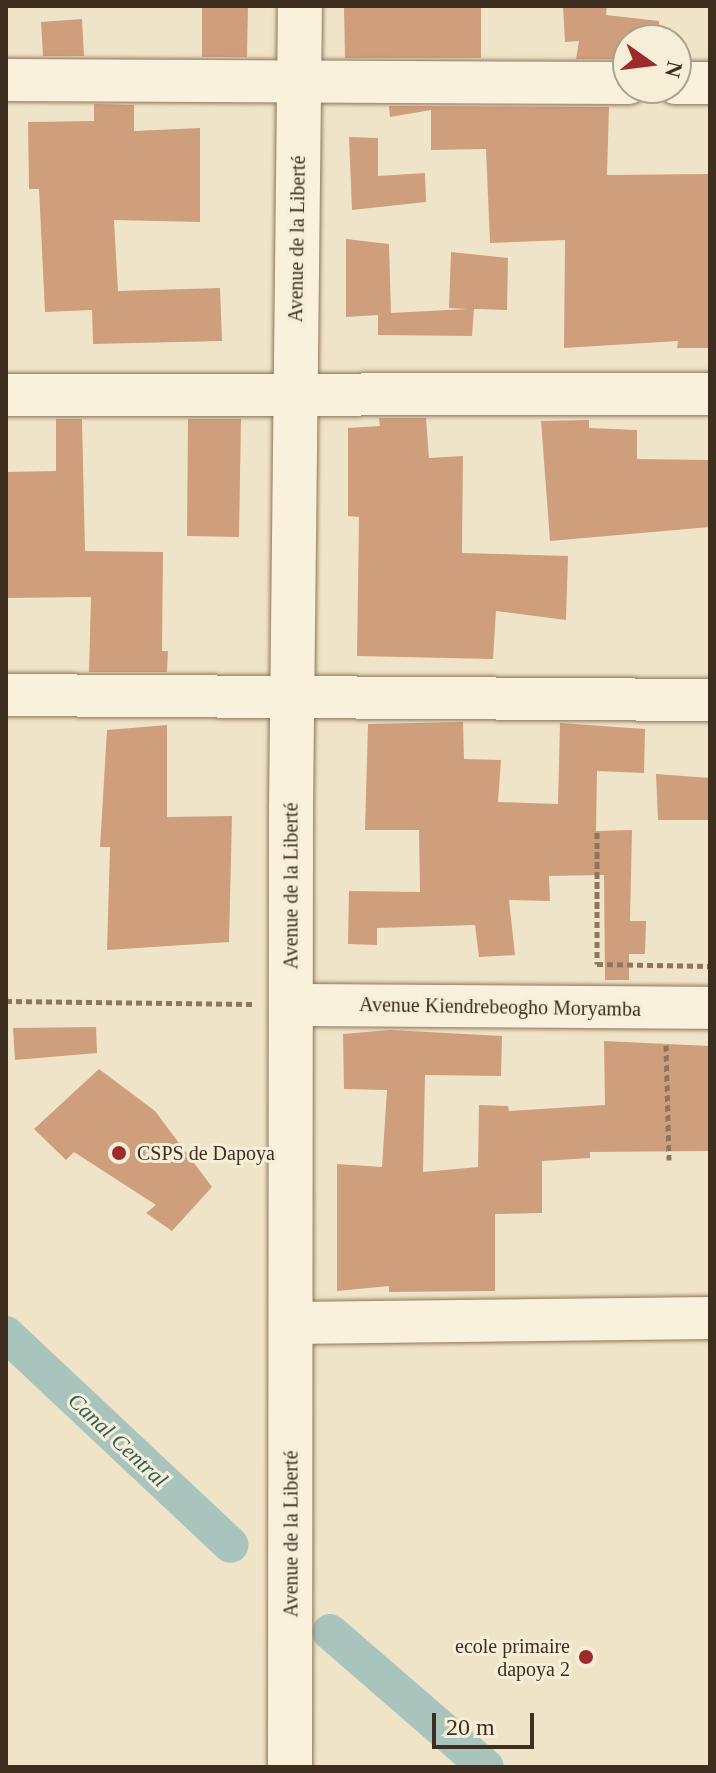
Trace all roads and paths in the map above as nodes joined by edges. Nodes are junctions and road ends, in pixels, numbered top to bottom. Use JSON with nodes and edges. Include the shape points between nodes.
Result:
{"nodes":[{"id":1,"x":300,"y":6,"type":"edge"},
{"id":2,"x":6,"y":80,"type":"edge"},
{"id":3,"x":612,"y":83,"type":"edge"},
{"id":4,"x":299,"y":84,"type":"junction"},
{"id":5,"x":295,"y":394,"type":"junction"},
{"id":6,"x":710,"y":394,"type":"edge"},
{"id":7,"x":6,"y":395,"type":"edge"},
{"id":8,"x":6,"y":695,"type":"edge"},
{"id":9,"x":294,"y":698,"type":"junction"},
{"id":10,"x":710,"y":700,"type":"edge"},
{"id":11,"x":597,"y":832,"type":"dead end"},
{"id":12,"x":710,"y":966,"type":"edge"},
{"id":13,"x":6,"y":1001,"type":"edge"},
{"id":14,"x":290,"y":1005,"type":"junction"},
{"id":15,"x":665,"y":1008,"type":"junction"},
{"id":16,"x":710,"y":1008,"type":"edge"},
{"id":17,"x":669,"y":1160,"type":"dead end"},
{"id":18,"x":710,"y":1318,"type":"edge"},
{"id":19,"x":292,"y":1323,"type":"junction"},
{"id":20,"x":290,"y":1767,"type":"edge"}],
"edges":[{"from":1,"to":4,"type":"main road","name":"Avenue de la Liberté"},
{"from":2,"to":4,"type":"street"},
{"from":3,"to":4,"type":"street"},
{"from":4,"to":5,"type":"main road","name":"Avenue de la Liberté"},
{"from":5,"to":6,"type":"street"},
{"from":5,"to":7,"type":"street"},
{"from":5,"to":9,"type":"main road","name":"Avenue de la Liberté"},
{"from":8,"to":9,"type":"street"},
{"from":9,"to":10,"type":"street"},
{"from":9,"to":14,"type":"main road","name":"Avenue de la Liberté"},
{"from":11,"to":12,"type":"path","via":[[597,964]]},
{"from":13,"to":14,"type":"path"},
{"from":14,"to":15,"type":"street","name":"Avenue Kiendrebeogho Moryamba"},
{"from":14,"to":19,"type":"main road","name":"Avenue de la Liberté"},
{"from":15,"to":16,"type":"street","name":"Avenue Kiendrebeogho Moryamba"},
{"from":15,"to":17,"type":"path"},
{"from":18,"to":19,"type":"street"},
{"from":19,"to":20,"type":"main road","name":"Avenue de la Liberté"}]}
